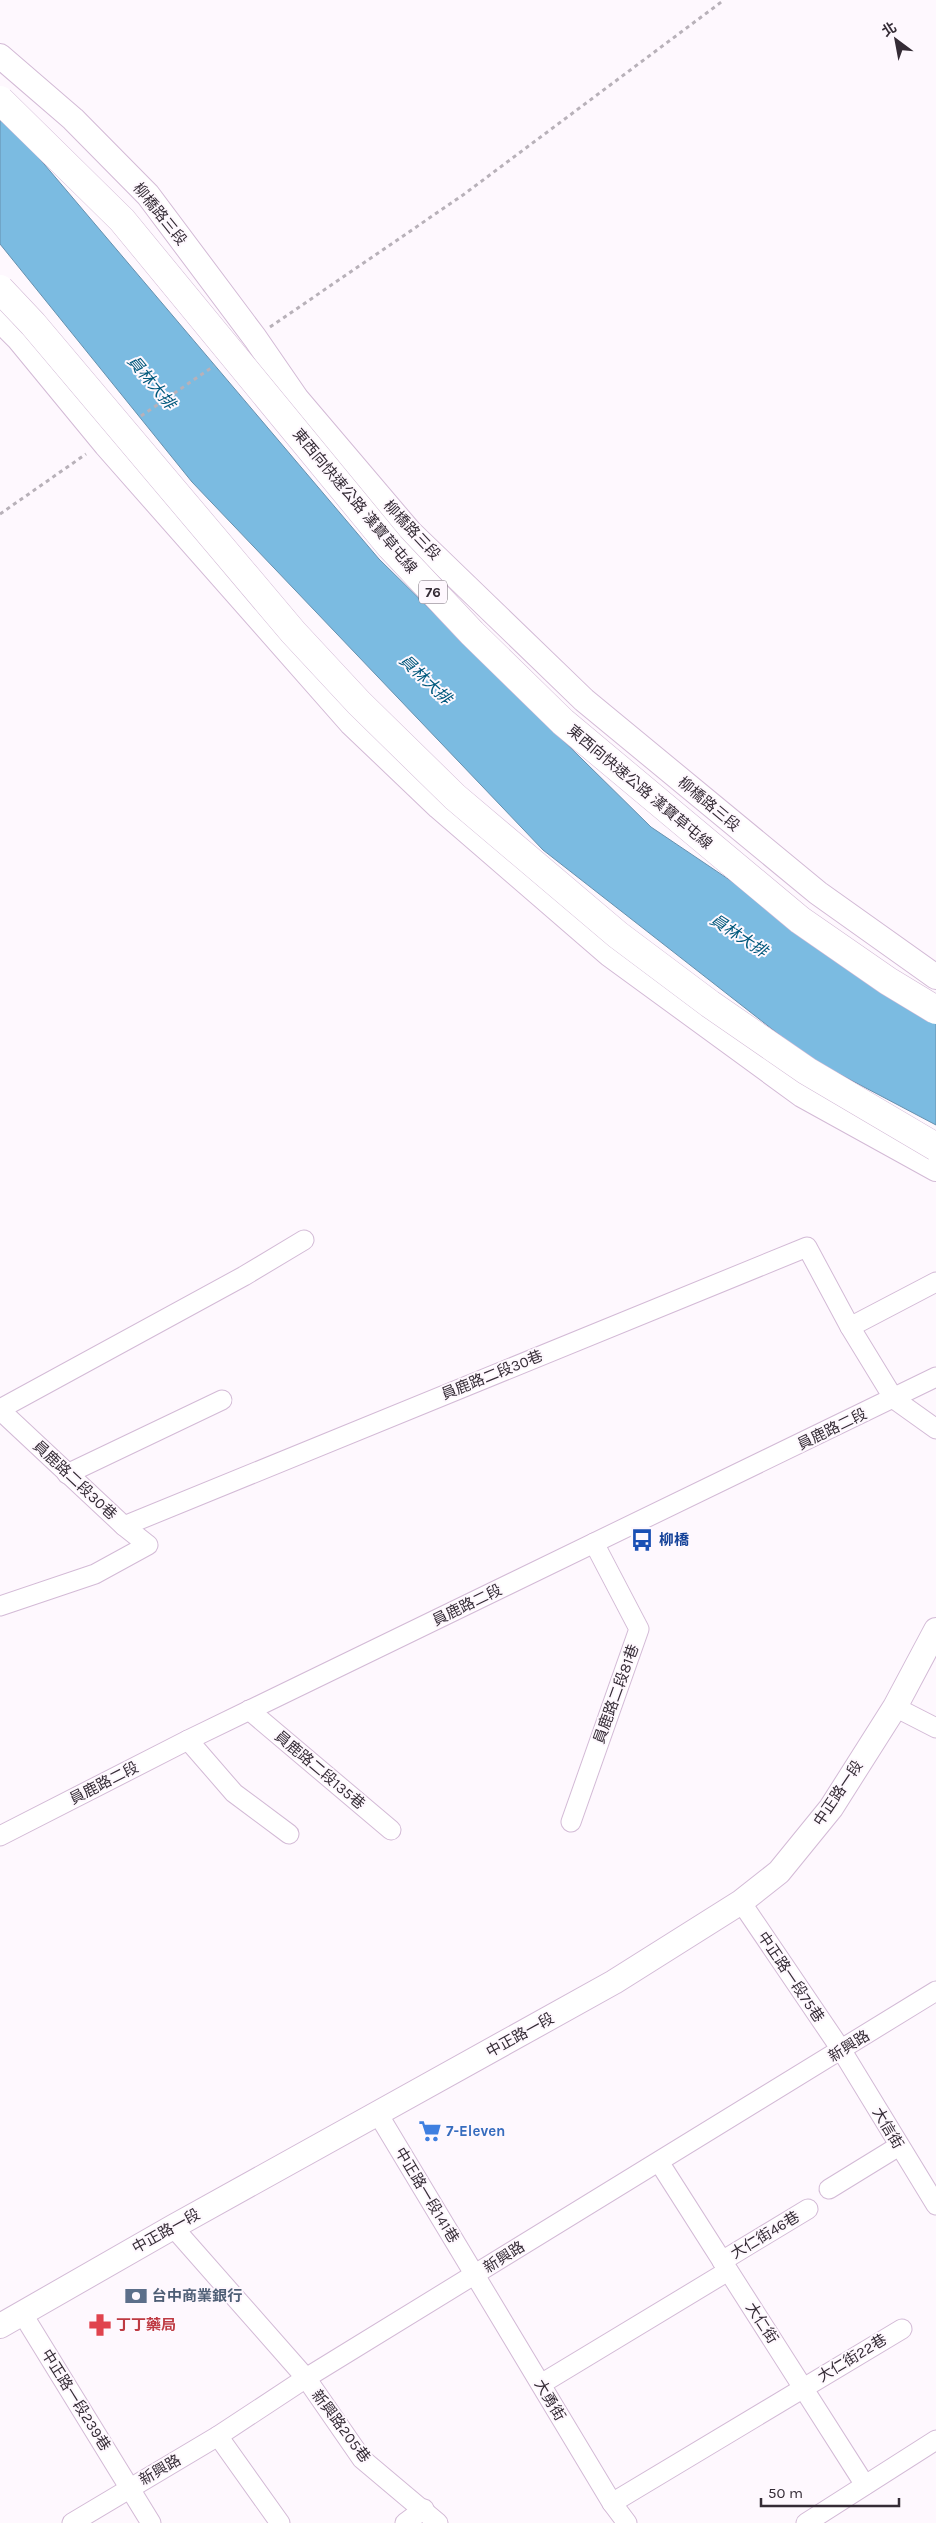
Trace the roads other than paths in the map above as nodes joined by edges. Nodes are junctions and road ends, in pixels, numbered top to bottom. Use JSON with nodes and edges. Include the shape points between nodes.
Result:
{"nodes":[{"id":1,"x":0,"y":56,"type":"edge"},
{"id":2,"x":0,"y":100,"type":"edge"},
{"id":3,"x":0,"y":289,"type":"edge"},
{"id":4,"x":0,"y":320,"type":"edge"},
{"id":5,"x":936,"y":977,"type":"edge"},
{"id":6,"x":936,"y":1010,"type":"edge"},
{"id":7,"x":936,"y":1147,"type":"edge"},
{"id":8,"x":936,"y":1169,"type":"edge"},
{"id":9,"x":304,"y":1240,"type":"dead end"},
{"id":10,"x":936,"y":1282,"type":"edge"},
{"id":11,"x":850,"y":1327,"type":"junction"},
{"id":12,"x":936,"y":1377,"type":"edge"},
{"id":13,"x":222,"y":1400,"type":"dead end"},
{"id":14,"x":894,"y":1400,"type":"junction"},
{"id":15,"x":0,"y":1409,"type":"edge"},
{"id":16,"x":936,"y":1429,"type":"edge"},
{"id":17,"x":67,"y":1474,"type":"junction"},
{"id":18,"x":124,"y":1526,"type":"junction"},
{"id":19,"x":594,"y":1543,"type":"junction"},
{"id":20,"x":0,"y":1606,"type":"edge"},
{"id":21,"x":936,"y":1630,"type":"edge"},
{"id":22,"x":895,"y":1706,"type":"junction"},
{"id":23,"x":249,"y":1710,"type":"junction"},
{"id":24,"x":936,"y":1728,"type":"edge"},
{"id":25,"x":188,"y":1740,"type":"junction"},
{"id":26,"x":571,"y":1822,"type":"dead end"},
{"id":27,"x":392,"y":1830,"type":"dead end"},
{"id":28,"x":289,"y":1834,"type":"dead end"},
{"id":29,"x":0,"y":1836,"type":"edge"},
{"id":30,"x":741,"y":1902,"type":"junction"},
{"id":31,"x":934,"y":1997,"type":"edge"},
{"id":32,"x":842,"y":2051,"type":"junction"},
{"id":33,"x":378,"y":2114,"type":"junction"},
{"id":34,"x":898,"y":2146,"type":"junction"},
{"id":35,"x":659,"y":2162,"type":"junction"},
{"id":36,"x":829,"y":2189,"type":"dead end"},
{"id":37,"x":936,"y":2205,"type":"edge"},
{"id":38,"x":808,"y":2209,"type":"dead end"},
{"id":39,"x":173,"y":2227,"type":"junction"},
{"id":40,"x":725,"y":2266,"type":"junction"},
{"id":41,"x":475,"y":2275,"type":"junction"},
{"id":42,"x":22,"y":2313,"type":"junction"},
{"id":43,"x":0,"y":2326,"type":"edge"},
{"id":44,"x":902,"y":2329,"type":"dead end"},
{"id":45,"x":306,"y":2378,"type":"junction"},
{"id":46,"x":540,"y":2384,"type":"junction"},
{"id":47,"x":803,"y":2388,"type":"junction"},
{"id":48,"x":218,"y":2436,"type":"junction"},
{"id":49,"x":936,"y":2440,"type":"edge"},
{"id":50,"x":864,"y":2485,"type":"junction"},
{"id":51,"x":130,"y":2488,"type":"junction"},
{"id":52,"x":612,"y":2503,"type":"junction"},
{"id":53,"x":424,"y":2509,"type":"junction"},
{"id":54,"x":72,"y":2523,"type":"edge"},
{"id":55,"x":152,"y":2523,"type":"edge"},
{"id":56,"x":280,"y":2523,"type":"edge"},
{"id":57,"x":405,"y":2523,"type":"edge"},
{"id":58,"x":438,"y":2523,"type":"edge"},
{"id":59,"x":627,"y":2523,"type":"edge"},
{"id":60,"x":806,"y":2523,"type":"edge"}],
"edges":[{"from":1,"to":5,"type":"main road","name":"柳橋路三段","via":[[73,119],[148,196],[297,399],[410,532],[584,700],[818,893]]},
{"from":2,"to":6,"type":"highway","name":"東西向快速公路 漢寶草屯線","number":"76","bridge":true,"via":[[122,220],[390,546],[472,633],[563,722],[800,920]]},
{"from":3,"to":7,"type":"highway","bridge":true,"via":[[293,632],[455,798],[618,935],[710,1004],[807,1071]]},
{"from":4,"to":8,"type":"main road","via":[[351,723],[439,807],[609,954],[802,1095]]},
{"from":9,"to":15,"type":"street"},
{"from":10,"to":11,"type":"street"},
{"from":11,"to":14,"type":"street","name":"員鹿路二段30巷"},
{"from":11,"to":18,"type":"street","name":"員鹿路二段30巷","via":[[807,1247]]},
{"from":12,"to":14,"type":"street","name":"員鹿路二段"},
{"from":13,"to":17,"type":"street"},
{"from":14,"to":16,"type":"street","name":"員鹿路二段30巷"},
{"from":14,"to":19,"type":"street","name":"員鹿路二段"},
{"from":15,"to":17,"type":"street","name":"員鹿路二段30巷"},
{"from":17,"to":18,"type":"street","name":"員鹿路二段30巷"},
{"from":18,"to":20,"type":"street","via":[[148,1545],[95,1574]]},
{"from":19,"to":23,"type":"street","name":"員鹿路二段"},
{"from":19,"to":26,"type":"street","name":"員鹿路二段81巷","via":[[640,1629]]},
{"from":21,"to":22,"type":"main road","name":"中正路一段"},
{"from":22,"to":24,"type":"street"},
{"from":22,"to":30,"type":"main road","name":"中正路一段","via":[[831,1808],[778,1872]]},
{"from":23,"to":25,"type":"street","name":"員鹿路二段"},
{"from":23,"to":27,"type":"street","name":"員鹿路二段135巷"},
{"from":25,"to":28,"type":"street","via":[[234,1793]]},
{"from":25,"to":29,"type":"street","name":"員鹿路二段"},
{"from":30,"to":32,"type":"street","name":"中正路一段75巷"},
{"from":30,"to":33,"type":"main road","name":"中正路一段","via":[[614,1982]]},
{"from":31,"to":32,"type":"street","name":"新興路"},
{"from":32,"to":34,"type":"street","name":"大信街"},
{"from":32,"to":35,"type":"street","name":"新興路"},
{"from":33,"to":39,"type":"main road","name":"中正路一段"},
{"from":33,"to":41,"type":"street","name":"中正路一段141巷"},
{"from":34,"to":36,"type":"street"},
{"from":34,"to":37,"type":"street","name":"大信街"},
{"from":35,"to":40,"type":"street","name":"大仁街"},
{"from":35,"to":41,"type":"street","name":"新興路"},
{"from":38,"to":40,"type":"street","name":"大仁街46巷"},
{"from":39,"to":42,"type":"main road","name":"中正路一段"},
{"from":39,"to":45,"type":"street","name":"新興路205巷"},
{"from":40,"to":46,"type":"street","name":"大仁街46巷"},
{"from":40,"to":47,"type":"street","name":"大仁街"},
{"from":41,"to":45,"type":"street","name":"新興路"},
{"from":41,"to":46,"type":"street","name":"大勇街"},
{"from":42,"to":43,"type":"main road","name":"中正路一段"},
{"from":42,"to":51,"type":"street","name":"中正路一段239巷"},
{"from":44,"to":47,"type":"street","name":"大仁街22巷"},
{"from":45,"to":48,"type":"street","name":"新興路"},
{"from":45,"to":53,"type":"street","name":"新興路205巷","via":[[362,2459]]},
{"from":46,"to":52,"type":"street","name":"大勇街"},
{"from":47,"to":50,"type":"street","name":"大仁街"},
{"from":47,"to":52,"type":"street","name":"大仁街22巷"},
{"from":48,"to":51,"type":"street","name":"新興路"},
{"from":48,"to":56,"type":"street"},
{"from":49,"to":50,"type":"street"},
{"from":50,"to":60,"type":"street"},
{"from":51,"to":54,"type":"street","name":"新興路"},
{"from":51,"to":55,"type":"street","name":"中正路一段239巷"},
{"from":52,"to":59,"type":"street","name":"大勇街"},
{"from":53,"to":57,"type":"street"},
{"from":53,"to":58,"type":"street","name":"新興路205巷"}]}
